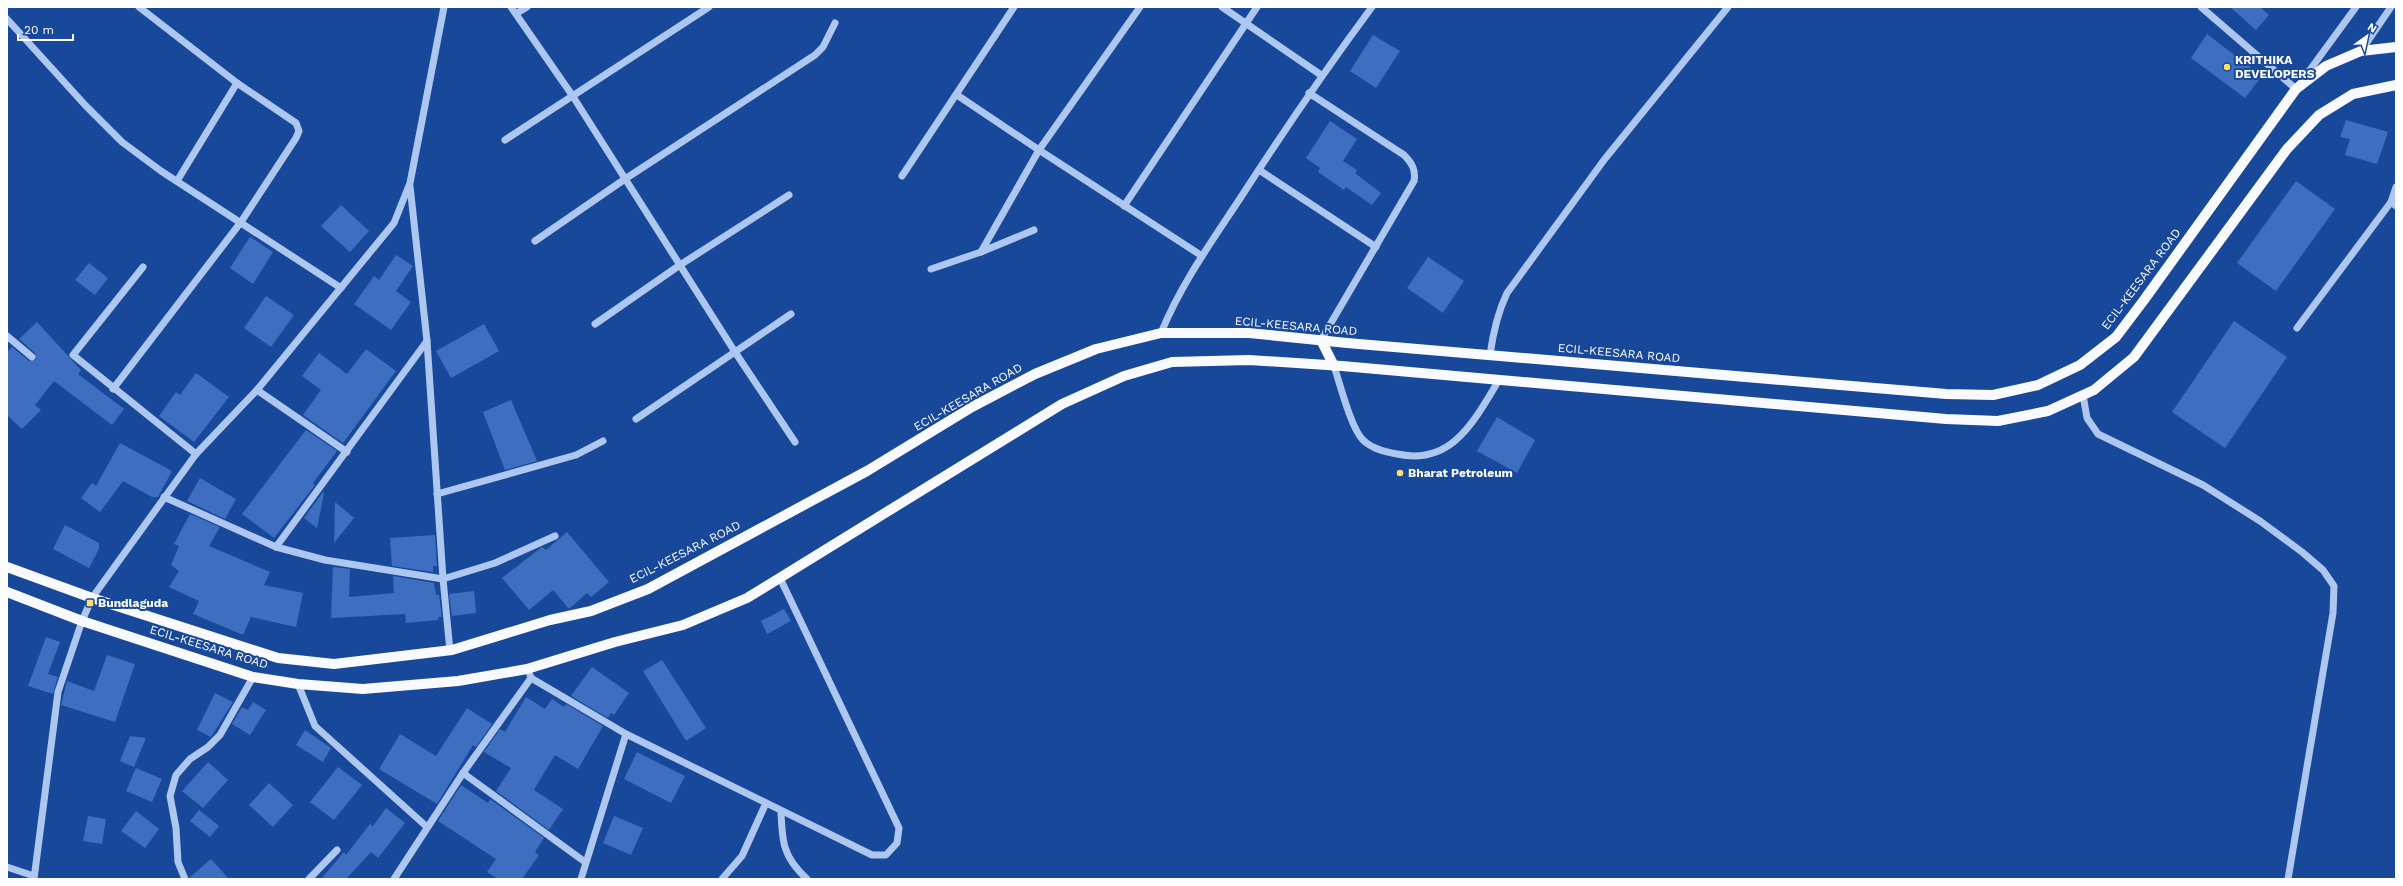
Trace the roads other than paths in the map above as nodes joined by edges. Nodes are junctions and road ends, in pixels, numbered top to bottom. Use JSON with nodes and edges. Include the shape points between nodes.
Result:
{"nodes":[{"id":1,"x":139,"y":7,"type":"edge"},
{"id":2,"x":511,"y":7,"type":"edge"},
{"id":3,"x":526,"y":7,"type":"edge"},
{"id":4,"x":709,"y":7,"type":"edge"},
{"id":5,"x":1014,"y":7,"type":"edge"},
{"id":6,"x":1140,"y":7,"type":"edge"},
{"id":7,"x":1222,"y":7,"type":"edge"},
{"id":8,"x":1257,"y":7,"type":"edge"},
{"id":9,"x":1372,"y":7,"type":"edge"},
{"id":10,"x":1728,"y":7,"type":"edge"},
{"id":11,"x":2201,"y":7,"type":"edge"},
{"id":12,"x":2356,"y":7,"type":"edge"},
{"id":13,"x":2391,"y":7,"type":"edge"},
{"id":14,"x":442,"y":8,"type":"edge"},
{"id":15,"x":517,"y":13,"type":"junction"},
{"id":16,"x":7,"y":18,"type":"edge"},
{"id":17,"x":835,"y":23,"type":"dead end"},
{"id":18,"x":1246,"y":23,"type":"junction"},
{"id":19,"x":2396,"y":47,"type":"edge"},
{"id":20,"x":2361,"y":51,"type":"junction"},
{"id":21,"x":1321,"y":75,"type":"junction"},
{"id":22,"x":237,"y":83,"type":"junction"},
{"id":23,"x":2396,"y":86,"type":"edge"},
{"id":24,"x":2296,"y":89,"type":"junction"},
{"id":25,"x":1309,"y":93,"type":"junction"},
{"id":26,"x":572,"y":95,"type":"junction"},
{"id":27,"x":957,"y":95,"type":"junction"},
{"id":28,"x":505,"y":140,"type":"dead end"},
{"id":29,"x":1039,"y":150,"type":"junction"},
{"id":30,"x":1259,"y":170,"type":"junction"},
{"id":31,"x":902,"y":176,"type":"dead end"},
{"id":32,"x":625,"y":179,"type":"junction"},
{"id":33,"x":177,"y":181,"type":"junction"},
{"id":34,"x":410,"y":184,"type":"junction"},
{"id":35,"x":2396,"y":187,"type":"edge"},
{"id":36,"x":789,"y":195,"type":"dead end"},
{"id":37,"x":2393,"y":204,"type":"edge"},
{"id":38,"x":1124,"y":206,"type":"junction"},
{"id":39,"x":241,"y":222,"type":"junction"},
{"id":40,"x":1034,"y":230,"type":"dead end"},
{"id":41,"x":535,"y":241,"type":"dead end"},
{"id":42,"x":1376,"y":247,"type":"junction"},
{"id":43,"x":981,"y":252,"type":"junction"},
{"id":44,"x":1202,"y":256,"type":"junction"},
{"id":45,"x":680,"y":265,"type":"junction"},
{"id":46,"x":143,"y":267,"type":"dead end"},
{"id":47,"x":931,"y":269,"type":"dead end"},
{"id":48,"x":341,"y":288,"type":"junction"},
{"id":49,"x":791,"y":314,"type":"dead end"},
{"id":50,"x":595,"y":324,"type":"dead end"},
{"id":51,"x":2297,"y":328,"type":"dead end"},
{"id":52,"x":1161,"y":333,"type":"junction"},
{"id":53,"x":7,"y":336,"type":"edge"},
{"id":54,"x":1321,"y":340,"type":"junction"},
{"id":55,"x":427,"y":341,"type":"junction"},
{"id":56,"x":735,"y":352,"type":"junction"},
{"id":57,"x":1490,"y":355,"type":"junction"},
{"id":58,"x":32,"y":357,"type":"dead end"},
{"id":59,"x":1334,"y":366,"type":"junction"},
{"id":60,"x":1499,"y":380,"type":"junction"},
{"id":61,"x":113,"y":389,"type":"junction"},
{"id":62,"x":257,"y":390,"type":"junction"},
{"id":63,"x":2082,"y":395,"type":"junction"},
{"id":64,"x":636,"y":419,"type":"dead end"},
{"id":65,"x":603,"y":441,"type":"dead end"},
{"id":66,"x":795,"y":442,"type":"dead end"},
{"id":67,"x":347,"y":452,"type":"junction"},
{"id":68,"x":196,"y":454,"type":"junction"},
{"id":69,"x":437,"y":494,"type":"junction"},
{"id":70,"x":164,"y":497,"type":"junction"},
{"id":71,"x":555,"y":536,"type":"dead end"},
{"id":72,"x":276,"y":547,"type":"junction"},
{"id":73,"x":7,"y":567,"type":"edge"},
{"id":74,"x":780,"y":578,"type":"junction"},
{"id":75,"x":443,"y":579,"type":"junction"},
{"id":76,"x":7,"y":592,"type":"edge"},
{"id":77,"x":92,"y":598,"type":"junction"},
{"id":78,"x":82,"y":621,"type":"junction"},
{"id":79,"x":450,"y":650,"type":"junction"},
{"id":80,"x":529,"y":673,"type":"junction"},
{"id":81,"x":253,"y":677,"type":"junction"},
{"id":82,"x":298,"y":684,"type":"junction"},
{"id":83,"x":626,"y":734,"type":"junction"},
{"id":84,"x":463,"y":773,"type":"junction"},
{"id":85,"x":766,"y":803,"type":"junction"},
{"id":86,"x":781,"y":811,"type":"junction"},
{"id":87,"x":427,"y":827,"type":"junction"},
{"id":88,"x":337,"y":850,"type":"dead end"},
{"id":89,"x":585,"y":862,"type":"junction"},
{"id":90,"x":7,"y":867,"type":"edge"},
{"id":91,"x":34,"y":878,"type":"edge"},
{"id":92,"x":185,"y":879,"type":"edge"},
{"id":93,"x":309,"y":879,"type":"edge"},
{"id":94,"x":394,"y":879,"type":"edge"},
{"id":95,"x":581,"y":879,"type":"edge"},
{"id":96,"x":722,"y":879,"type":"edge"},
{"id":97,"x":807,"y":879,"type":"edge"},
{"id":98,"x":2288,"y":879,"type":"edge"}],
"edges":[{"from":1,"to":22,"type":"street"},
{"from":2,"to":15,"type":"street"},
{"from":3,"to":15,"type":"street"},
{"from":4,"to":26,"type":"street"},
{"from":5,"to":27,"type":"street"},
{"from":6,"to":29,"type":"street"},
{"from":7,"to":18,"type":"street"},
{"from":8,"to":18,"type":"street"},
{"from":9,"to":21,"type":"street"},
{"from":10,"to":57,"type":"street","via":[[1604,160],[1511,287],[1498,311]]},
{"from":11,"to":24,"type":"street"},
{"from":12,"to":24,"type":"street"},
{"from":13,"to":20,"type":"street"},
{"from":14,"to":34,"type":"street"},
{"from":15,"to":26,"type":"street"},
{"from":16,"to":33,"type":"street","via":[[84,105],[122,142]]},
{"from":17,"to":32,"type":"street","via":[[823,47],[815,55]]},
{"from":18,"to":21,"type":"street"},
{"from":18,"to":38,"type":"street"},
{"from":19,"to":20,"type":"main road","name":"ECIL-KEESARA ROAD"},
{"from":20,"to":24,"type":"main road","name":"ECIL-KEESARA ROAD","via":[[2326,66]]},
{"from":21,"to":25,"type":"street"},
{"from":22,"to":33,"type":"street"},
{"from":22,"to":39,"type":"street","via":[[296,123],[299,130]]},
{"from":23,"to":63,"type":"main road","name":"ECIL-KEESARA ROAD","via":[[2353,94],[2318,115],[2288,148],[2134,357],[2094,390]]},
{"from":24,"to":57,"type":"main road","name":"ECIL-KEESARA ROAD","via":[[2116,336],[2080,365],[2038,385],[1993,395],[1946,394]]},
{"from":25,"to":30,"type":"street"},
{"from":25,"to":42,"type":"street","via":[[1404,155],[1412,164],[1414,181]]},
{"from":26,"to":28,"type":"street"},
{"from":26,"to":32,"type":"street"},
{"from":27,"to":29,"type":"street"},
{"from":27,"to":31,"type":"street"},
{"from":29,"to":38,"type":"street"},
{"from":29,"to":43,"type":"street"},
{"from":30,"to":42,"type":"street"},
{"from":30,"to":44,"type":"street"},
{"from":32,"to":41,"type":"street"},
{"from":32,"to":45,"type":"street"},
{"from":33,"to":39,"type":"street"},
{"from":34,"to":48,"type":"street","via":[[394,223]]},
{"from":34,"to":55,"type":"street"},
{"from":35,"to":37,"type":"street"},
{"from":36,"to":45,"type":"street"},
{"from":37,"to":51,"type":"street"},
{"from":38,"to":44,"type":"street"},
{"from":39,"to":48,"type":"street"},
{"from":39,"to":61,"type":"street"},
{"from":40,"to":43,"type":"street"},
{"from":42,"to":54,"type":"street"},
{"from":43,"to":47,"type":"street"},
{"from":44,"to":52,"type":"street","via":[[1174,301]]},
{"from":45,"to":50,"type":"street"},
{"from":45,"to":56,"type":"street"},
{"from":46,"to":61,"type":"street","via":[[73,355]]},
{"from":48,"to":62,"type":"street"},
{"from":49,"to":56,"type":"street"},
{"from":52,"to":54,"type":"main road","name":"ECIL-KEESARA ROAD","via":[[1249,333]]},
{"from":52,"to":79,"type":"main road","name":"ECIL-KEESARA ROAD","via":[[1096,349],[1034,374],[972,407],[867,471],[648,589],[591,611],[550,620]]},
{"from":53,"to":58,"type":"street"},
{"from":54,"to":57,"type":"main road","name":"ECIL-KEESARA ROAD"},
{"from":54,"to":59,"type":"main road"},
{"from":55,"to":67,"type":"street"},
{"from":55,"to":69,"type":"street"},
{"from":56,"to":64,"type":"street"},
{"from":56,"to":66,"type":"street"},
{"from":59,"to":60,"type":"main road","name":"ECIL-KEESARA ROAD"},
{"from":59,"to":60,"type":"street","via":[[1356,427],[1364,440],[1379,449],[1411,456],[1431,455],[1451,445],[1466,431]]},
{"from":59,"to":74,"type":"main road","name":"ECIL-KEESARA ROAD","via":[[1249,360],[1172,362],[1124,376],[1062,404]]},
{"from":60,"to":63,"type":"main road","name":"ECIL-KEESARA ROAD","via":[[1998,422],[2048,412]]},
{"from":61,"to":68,"type":"street"},
{"from":62,"to":67,"type":"street"},
{"from":62,"to":68,"type":"street"},
{"from":63,"to":98,"type":"street","via":[[2087,418],[2098,434],[2203,485],[2260,521],[2323,570],[2334,586],[2333,613]]},
{"from":65,"to":69,"type":"street","via":[[576,455]]},
{"from":67,"to":72,"type":"street"},
{"from":68,"to":70,"type":"street"},
{"from":69,"to":75,"type":"street"},
{"from":70,"to":72,"type":"street"},
{"from":70,"to":77,"type":"street"},
{"from":71,"to":75,"type":"street","via":[[496,564]]},
{"from":72,"to":75,"type":"street","via":[[325,560]]},
{"from":73,"to":77,"type":"main road","name":"ECIL-KEESARA ROAD"},
{"from":74,"to":80,"type":"main road","name":"ECIL-KEESARA ROAD","via":[[747,598],[683,625],[615,642]]},
{"from":74,"to":86,"type":"street","via":[[899,828],[897,843],[886,855],[872,854]]},
{"from":75,"to":79,"type":"street"},
{"from":76,"to":78,"type":"main road","name":"ECIL-KEESARA ROAD"},
{"from":77,"to":78,"type":"street"},
{"from":77,"to":79,"type":"main road","name":"ECIL-KEESARA ROAD","via":[[278,658],[334,664]]},
{"from":78,"to":81,"type":"main road","name":"ECIL-KEESARA ROAD"},
{"from":78,"to":91,"type":"street","via":[[58,692]]},
{"from":80,"to":82,"type":"main road","name":"ECIL-KEESARA ROAD","via":[[458,682],[363,689]]},
{"from":80,"to":83,"type":"street"},
{"from":80,"to":84,"type":"street"},
{"from":81,"to":82,"type":"main road","name":"ECIL-KEESARA ROAD"},
{"from":81,"to":92,"type":"street","via":[[220,735],[176,775],[170,796],[176,828],[178,862]]},
{"from":82,"to":87,"type":"street","via":[[315,726]]},
{"from":83,"to":85,"type":"street"},
{"from":83,"to":89,"type":"street"},
{"from":84,"to":87,"type":"street"},
{"from":84,"to":89,"type":"street"},
{"from":85,"to":86,"type":"street"},
{"from":85,"to":96,"type":"street","via":[[742,856]]},
{"from":86,"to":97,"type":"street","via":[[785,851],[795,867]]},
{"from":87,"to":94,"type":"street"},
{"from":88,"to":93,"type":"street"},
{"from":89,"to":95,"type":"street"},
{"from":90,"to":91,"type":"street"}]}
